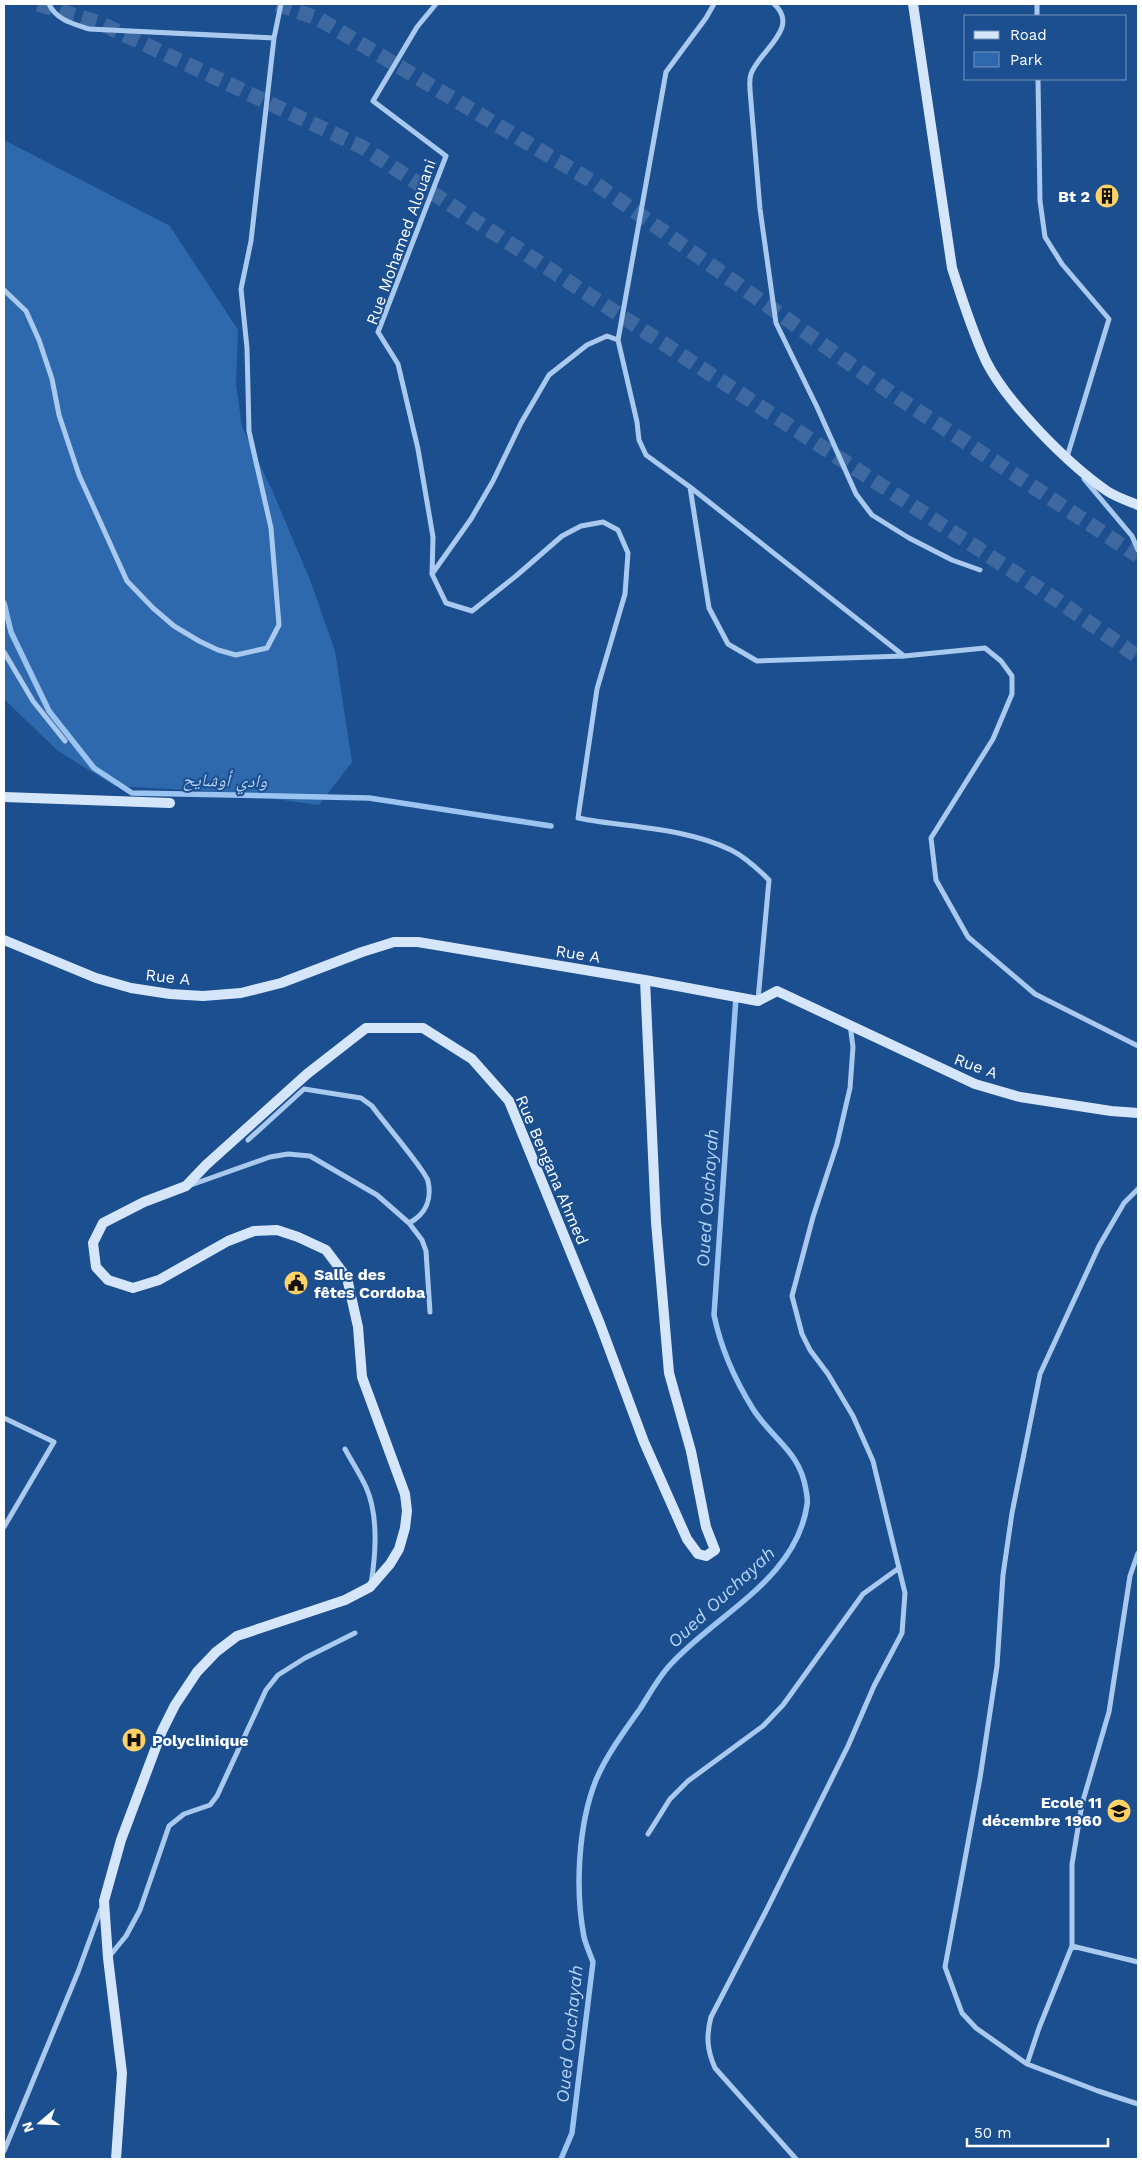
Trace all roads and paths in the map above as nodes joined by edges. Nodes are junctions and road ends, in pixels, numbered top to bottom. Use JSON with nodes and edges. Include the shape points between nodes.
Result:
{"nodes":[{"id":1,"x":49,"y":4,"type":"edge"},
{"id":2,"x":281,"y":4,"type":"edge"},
{"id":3,"x":436,"y":4,"type":"edge"},
{"id":4,"x":714,"y":4,"type":"edge"},
{"id":5,"x":774,"y":4,"type":"edge"},
{"id":6,"x":913,"y":4,"type":"edge"},
{"id":7,"x":274,"y":38,"type":"junction"},
{"id":8,"x":1038,"y":80,"type":"edge"},
{"id":9,"x":4,"y":290,"type":"edge"},
{"id":10,"x":618,"y":340,"type":"junction"},
{"id":11,"x":1066,"y":458,"type":"junction"},
{"id":12,"x":690,"y":487,"type":"junction"},
{"id":13,"x":1138,"y":505,"type":"edge"},
{"id":14,"x":1138,"y":550,"type":"edge"},
{"id":15,"x":980,"y":570,"type":"dead end"},
{"id":16,"x":432,"y":574,"type":"junction"},
{"id":17,"x":4,"y":652,"type":"edge"},
{"id":18,"x":904,"y":656,"type":"junction"},
{"id":19,"x":65,"y":741,"type":"dead end"},
{"id":20,"x":4,"y":798,"type":"edge"},
{"id":21,"x":170,"y":803,"type":"dead end"},
{"id":22,"x":4,"y":940,"type":"edge"},
{"id":23,"x":645,"y":980,"type":"junction"},
{"id":24,"x":758,"y":1001,"type":"junction"},
{"id":25,"x":850,"y":1024,"type":"junction"},
{"id":26,"x":1138,"y":1046,"type":"edge"},
{"id":27,"x":1138,"y":1113,"type":"edge"},
{"id":28,"x":248,"y":1140,"type":"dead end"},
{"id":29,"x":186,"y":1186,"type":"junction"},
{"id":30,"x":1138,"y":1189,"type":"edge"},
{"id":31,"x":409,"y":1222,"type":"junction"},
{"id":32,"x":430,"y":1312,"type":"dead end"},
{"id":33,"x":4,"y":1418,"type":"edge"},
{"id":34,"x":345,"y":1449,"type":"dead end"},
{"id":35,"x":4,"y":1527,"type":"edge"},
{"id":36,"x":1138,"y":1553,"type":"edge"},
{"id":37,"x":899,"y":1568,"type":"junction"},
{"id":38,"x":370,"y":1587,"type":"junction"},
{"id":39,"x":354,"y":1633,"type":"dead end"},
{"id":40,"x":648,"y":1834,"type":"dead end"},
{"id":41,"x":104,"y":1901,"type":"junction"},
{"id":42,"x":1072,"y":1946,"type":"junction"},
{"id":43,"x":108,"y":1958,"type":"junction"},
{"id":44,"x":1138,"y":1962,"type":"edge"},
{"id":45,"x":1027,"y":2064,"type":"junction"},
{"id":46,"x":1138,"y":2104,"type":"edge"},
{"id":47,"x":4,"y":2151,"type":"edge"},
{"id":48,"x":116,"y":2159,"type":"edge"},
{"id":49,"x":796,"y":2159,"type":"edge"}],
"edges":[{"from":1,"to":7,"type":"street","via":[[52,11],[68,22],[90,29]]},
{"from":2,"to":7,"type":"street"},
{"from":3,"to":16,"type":"street","name":"Rue Mohamed Alouani","via":[[417,27],[374,101],[446,156],[378,332],[398,364],[418,449],[433,537]]},
{"from":4,"to":10,"type":"street","via":[[666,72]]},
{"from":5,"to":15,"type":"street","via":[[784,18],[781,33],[750,75],[750,90],[760,210],[776,323],[856,494],[872,515],[909,538]]},
{"from":6,"to":11,"type":"street","via":[[952,268],[966,310],[987,362],[1011,399]]},
{"from":7,"to":9,"type":"street","via":[[251,241],[242,289],[249,431],[271,528],[279,625],[267,648],[236,655],[199,641],[152,608],[128,581],[79,475],[39,340],[26,311]]},
{"from":8,"to":11,"type":"street","via":[[1040,201],[1045,237],[1062,264],[1109,319]]},
{"from":10,"to":12,"type":"street","via":[[642,447],[646,454]]},
{"from":10,"to":16,"type":"street","via":[[607,336],[587,345],[549,375],[493,481]]},
{"from":11,"to":13,"type":"street","via":[[1108,492]]},
{"from":11,"to":14,"type":"street","via":[[1132,536]]},
{"from":12,"to":18,"type":"street"},
{"from":12,"to":18,"type":"street","via":[[709,608],[728,644],[757,661]]},
{"from":16,"to":24,"type":"street","name":"Rue Mohamed Alouani","via":[[446,603],[472,611],[562,536],[581,526],[603,522],[618,530],[628,553],[625,594],[598,689],[578,818],[697,837],[732,850],[769,880]]},
{"from":17,"to":19,"type":"street","via":[[33,701]]},
{"from":18,"to":26,"type":"street","via":[[985,648],[1012,676],[1012,694],[992,739],[931,838],[936,880],[968,937],[1035,994]]},
{"from":20,"to":21,"type":"street"},
{"from":22,"to":23,"type":"street","name":"Rue A","via":[[96,978],[170,994],[241,993],[282,983],[394,942],[418,942]]},
{"from":23,"to":24,"type":"street","name":"Rue A"},
{"from":23,"to":29,"type":"street","name":"Rue Bengana Ahmed","via":[[656,1222],[668,1373],[691,1451],[706,1526],[715,1550],[706,1556],[691,1547],[644,1442],[600,1324],[509,1102],[472,1059],[423,1028],[366,1028],[307,1074]]},
{"from":24,"to":25,"type":"street","name":"Rue A","via":[[777,991]]},
{"from":25,"to":27,"type":"street","name":"Rue A","via":[[975,1084],[1020,1097]]},
{"from":25,"to":37,"type":"street","via":[[853,1047],[850,1088],[837,1144],[792,1296],[806,1342],[853,1416],[873,1460]]},
{"from":28,"to":31,"type":"street","via":[[304,1090],[361,1098],[372,1106],[428,1179],[429,1200],[424,1212]]},
{"from":29,"to":31,"type":"street","via":[[270,1157],[288,1154],[310,1156],[377,1195]]},
{"from":29,"to":38,"type":"street","name":"Rue Bengana Ahmed","via":[[103,1222],[93,1243],[96,1267],[108,1280],[133,1288],[159,1280],[254,1230],[277,1230],[326,1250],[347,1278],[358,1327],[362,1377],[405,1494],[406,1528],[399,1549]]},
{"from":30,"to":45,"type":"street","via":[[1124,1202],[1099,1246],[1040,1374],[1012,1513],[1003,1575],[997,1666],[980,1778],[944,1967],[962,2013],[976,2028]]},
{"from":31,"to":32,"type":"street","via":[[426,1251]]},
{"from":33,"to":35,"type":"street","via":[[54,1442]]},
{"from":34,"to":38,"type":"street","via":[[366,1488],[371,1506],[376,1556]]},
{"from":36,"to":42,"type":"street","via":[[1130,1576],[1109,1712],[1082,1804],[1072,1864]]},
{"from":37,"to":40,"type":"street","via":[[864,1594],[783,1705],[763,1726],[688,1781],[670,1800]]},
{"from":37,"to":49,"type":"street","via":[[905,1593],[902,1633],[766,1913],[711,2017],[708,2030],[708,2051],[715,2068]]},
{"from":38,"to":41,"type":"street","name":"Rue Bengana Ahmed","via":[[345,1600],[237,1636],[197,1672],[162,1732],[121,1840]]},
{"from":39,"to":43,"type":"street","via":[[278,1675],[266,1690],[217,1796],[210,1805],[184,1814],[169,1826],[140,1910],[126,1936]]},
{"from":41,"to":43,"type":"street","name":"Rue Bengana Ahmed"},
{"from":41,"to":47,"type":"street"},
{"from":42,"to":44,"type":"street"},
{"from":42,"to":45,"type":"street"},
{"from":43,"to":48,"type":"street","name":"Rue Bengana Ahmed","via":[[122,2073]]},
{"from":45,"to":46,"type":"street"}]}
